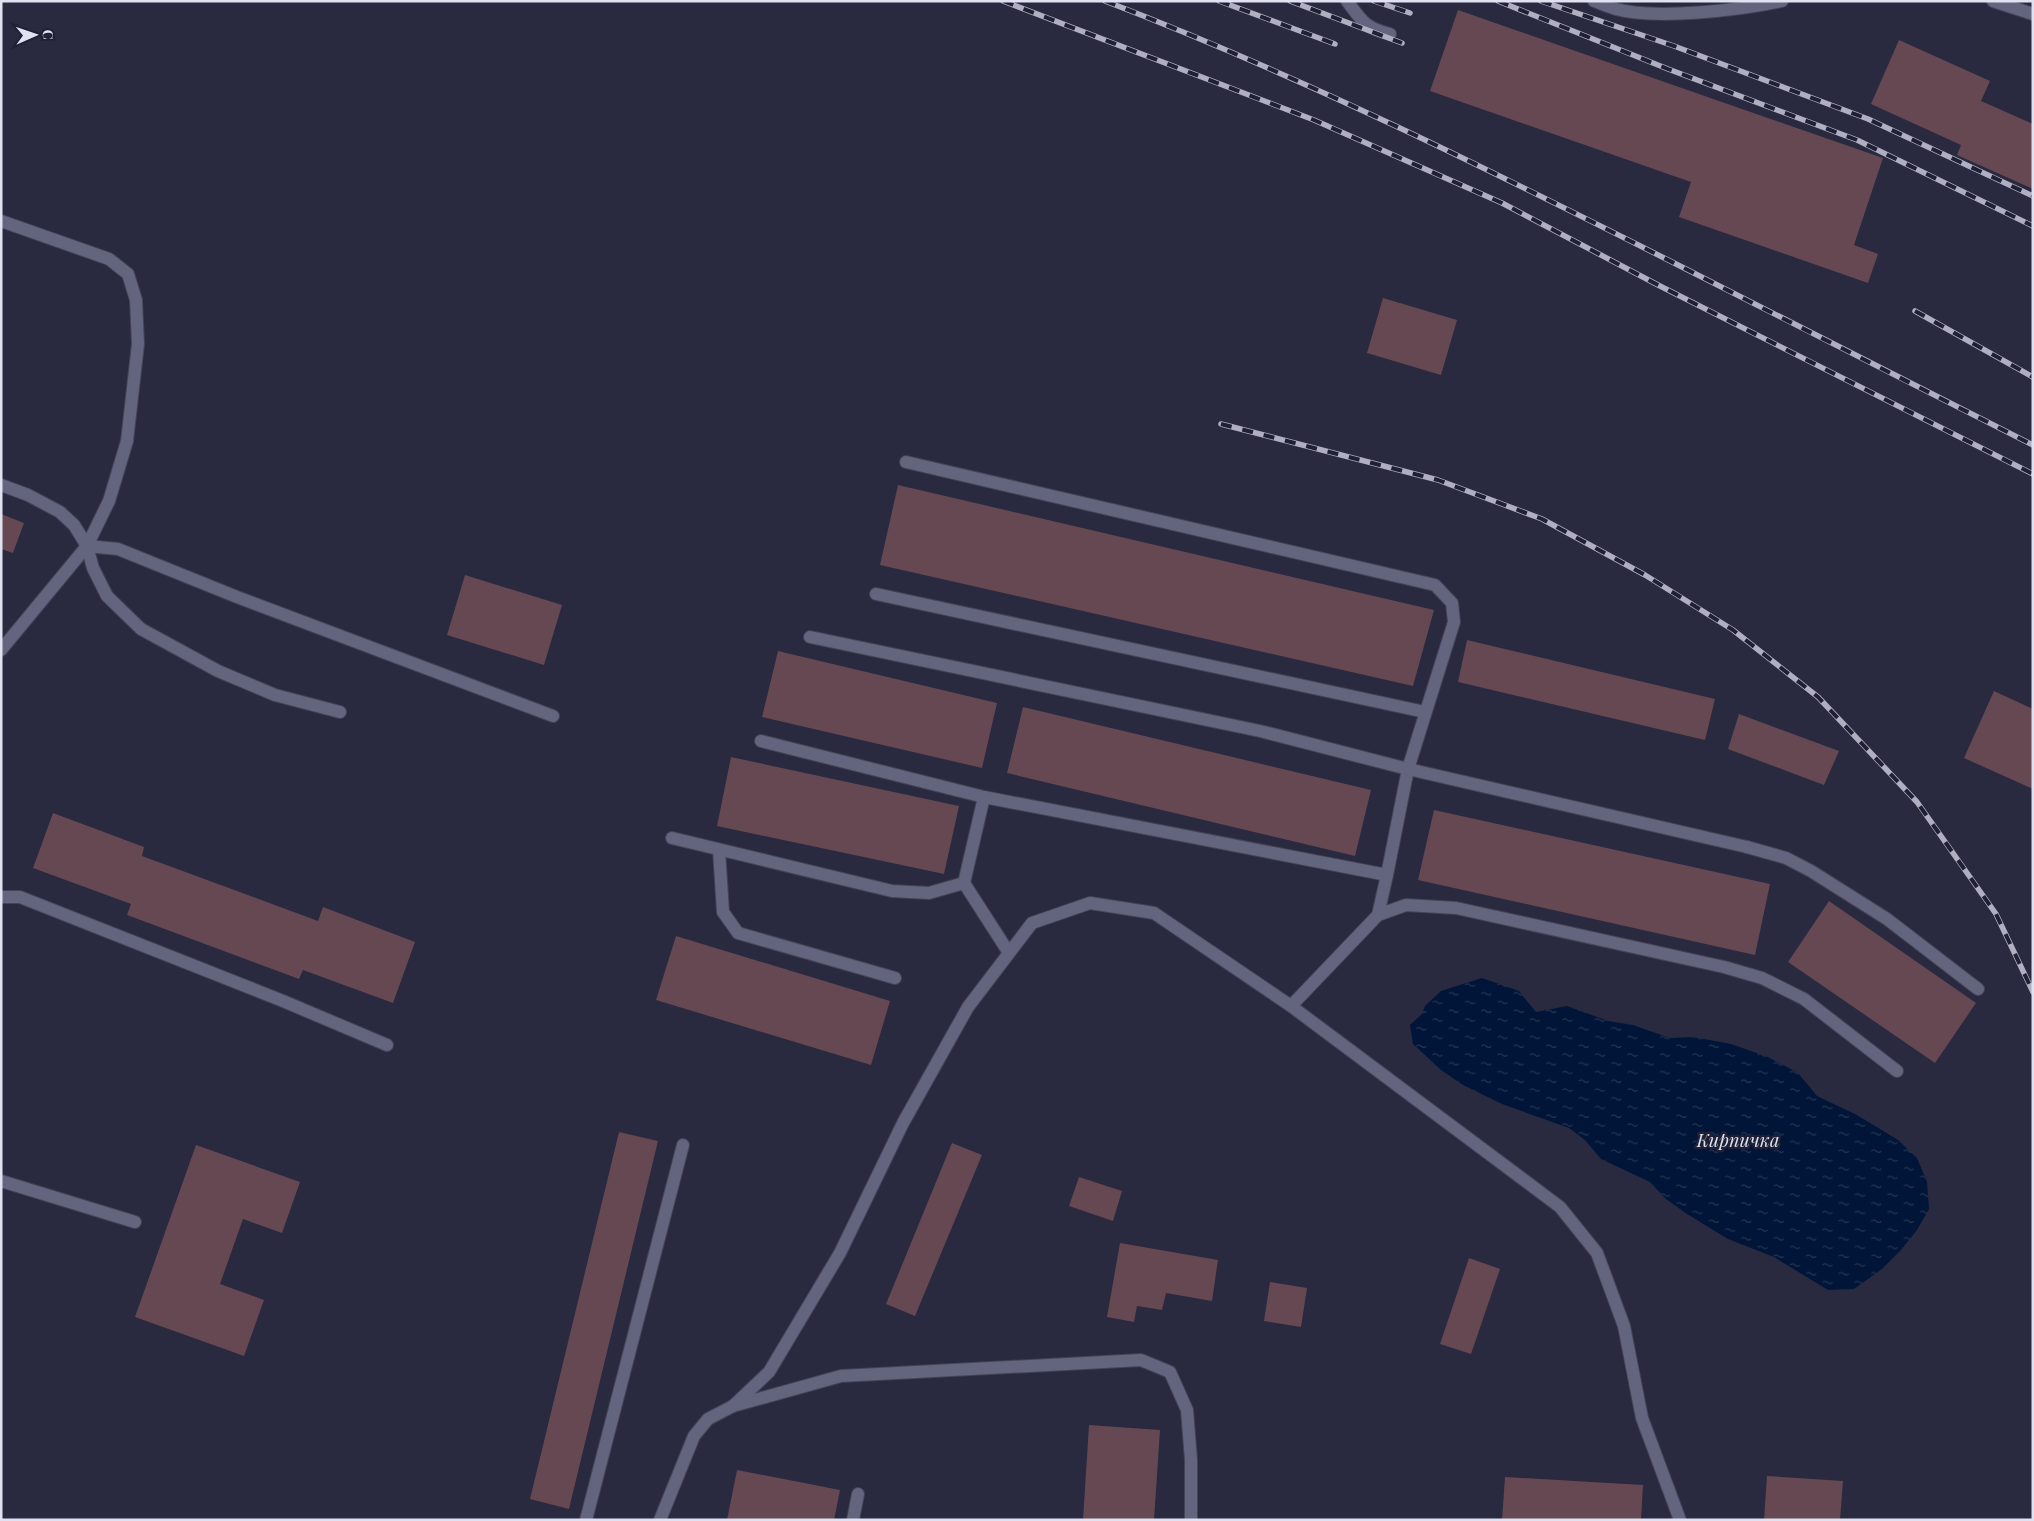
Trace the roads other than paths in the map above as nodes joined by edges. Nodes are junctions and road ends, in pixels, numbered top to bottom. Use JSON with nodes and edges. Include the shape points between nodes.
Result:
{"nodes":[{"id":1,"x":1347,"y":1,"type":"edge"},
{"id":2,"x":1594,"y":1,"type":"edge"},
{"id":3,"x":1782,"y":1,"type":"edge"},
{"id":4,"x":1993,"y":1,"type":"edge"},
{"id":5,"x":2033,"y":14,"type":"edge"},
{"id":6,"x":1390,"y":34,"type":"dead end"},
{"id":7,"x":1,"y":221,"type":"edge"},
{"id":8,"x":906,"y":462,"type":"dead end"},
{"id":9,"x":1,"y":485,"type":"edge"},
{"id":10,"x":87,"y":546,"type":"junction"},
{"id":11,"x":876,"y":594,"type":"dead end"},
{"id":12,"x":810,"y":637,"type":"dead end"},
{"id":13,"x":1,"y":650,"type":"edge"},
{"id":14,"x":340,"y":712,"type":"dead end"},
{"id":15,"x":1425,"y":712,"type":"junction"},
{"id":16,"x":552,"y":716,"type":"dead end"},
{"id":17,"x":762,"y":741,"type":"dead end"},
{"id":18,"x":1408,"y":769,"type":"junction"},
{"id":19,"x":984,"y":797,"type":"junction"},
{"id":20,"x":672,"y":838,"type":"dead end"},
{"id":21,"x":719,"y":850,"type":"junction"},
{"id":22,"x":1387,"y":875,"type":"junction"},
{"id":23,"x":964,"y":882,"type":"junction"},
{"id":24,"x":1,"y":897,"type":"edge"},
{"id":25,"x":1378,"y":915,"type":"junction"},
{"id":26,"x":1009,"y":953,"type":"junction"},
{"id":27,"x":895,"y":978,"type":"dead end"},
{"id":28,"x":1978,"y":989,"type":"dead end"},
{"id":29,"x":1291,"y":1006,"type":"junction"},
{"id":30,"x":387,"y":1045,"type":"dead end"},
{"id":31,"x":1897,"y":1072,"type":"dead end"},
{"id":32,"x":683,"y":1145,"type":"dead end"},
{"id":33,"x":1,"y":1180,"type":"edge"},
{"id":34,"x":134,"y":1222,"type":"dead end"},
{"id":35,"x":733,"y":1406,"type":"junction"},
{"id":36,"x":858,"y":1494,"type":"dead end"},
{"id":37,"x":586,"y":1520,"type":"edge"},
{"id":38,"x":660,"y":1520,"type":"edge"},
{"id":39,"x":853,"y":1520,"type":"edge"},
{"id":40,"x":1192,"y":1520,"type":"edge"},
{"id":41,"x":1680,"y":1520,"type":"edge"}],
"edges":[{"from":1,"to":6,"type":"street","via":[[1372,30]]},
{"from":2,"to":3,"type":"street","via":[[1617,10],[1655,14],[1740,8]]},
{"from":4,"to":5,"type":"street"},
{"from":7,"to":10,"type":"street","via":[[109,259],[128,274],[136,300],[138,344],[127,441],[109,501]]},
{"from":8,"to":15,"type":"street","via":[[1435,585],[1452,603],[1454,622]]},
{"from":9,"to":10,"type":"street","via":[[60,512],[74,525]]},
{"from":10,"to":13,"type":"street"},
{"from":10,"to":14,"type":"street","via":[[93,568],[107,596],[141,629],[218,671],[275,695]]},
{"from":10,"to":16,"type":"street","via":[[118,549]]},
{"from":11,"to":15,"type":"street"},
{"from":12,"to":18,"type":"street","via":[[1260,731]]},
{"from":15,"to":18,"type":"street"},
{"from":17,"to":19,"type":"street"},
{"from":18,"to":22,"type":"street"},
{"from":18,"to":28,"type":"street","via":[[1747,846],[1786,858],[1887,919]]},
{"from":19,"to":22,"type":"street"},
{"from":19,"to":23,"type":"street"},
{"from":20,"to":21,"type":"street"},
{"from":21,"to":23,"type":"street","via":[[892,891],[929,893]]},
{"from":21,"to":27,"type":"street","via":[[723,912],[738,933]]},
{"from":22,"to":25,"type":"street"},
{"from":23,"to":26,"type":"street"},
{"from":24,"to":30,"type":"street","via":[[20,897]]},
{"from":25,"to":29,"type":"street"},
{"from":25,"to":31,"type":"street","via":[[1406,905],[1456,908],[1762,978],[1804,999]]},
{"from":26,"to":29,"type":"street","via":[[1032,923],[1090,903],[1154,912]]},
{"from":26,"to":35,"type":"street","via":[[968,1007],[903,1123],[840,1253],[769,1372]]},
{"from":29,"to":41,"type":"street","via":[[1560,1207],[1597,1253],[1624,1326],[1642,1418]]},
{"from":32,"to":37,"type":"street"},
{"from":33,"to":34,"type":"street"},
{"from":35,"to":38,"type":"street","via":[[708,1419],[694,1436]]},
{"from":35,"to":40,"type":"street","via":[[841,1376],[1141,1360],[1170,1372],[1186,1410]]},
{"from":36,"to":39,"type":"street"}]}
